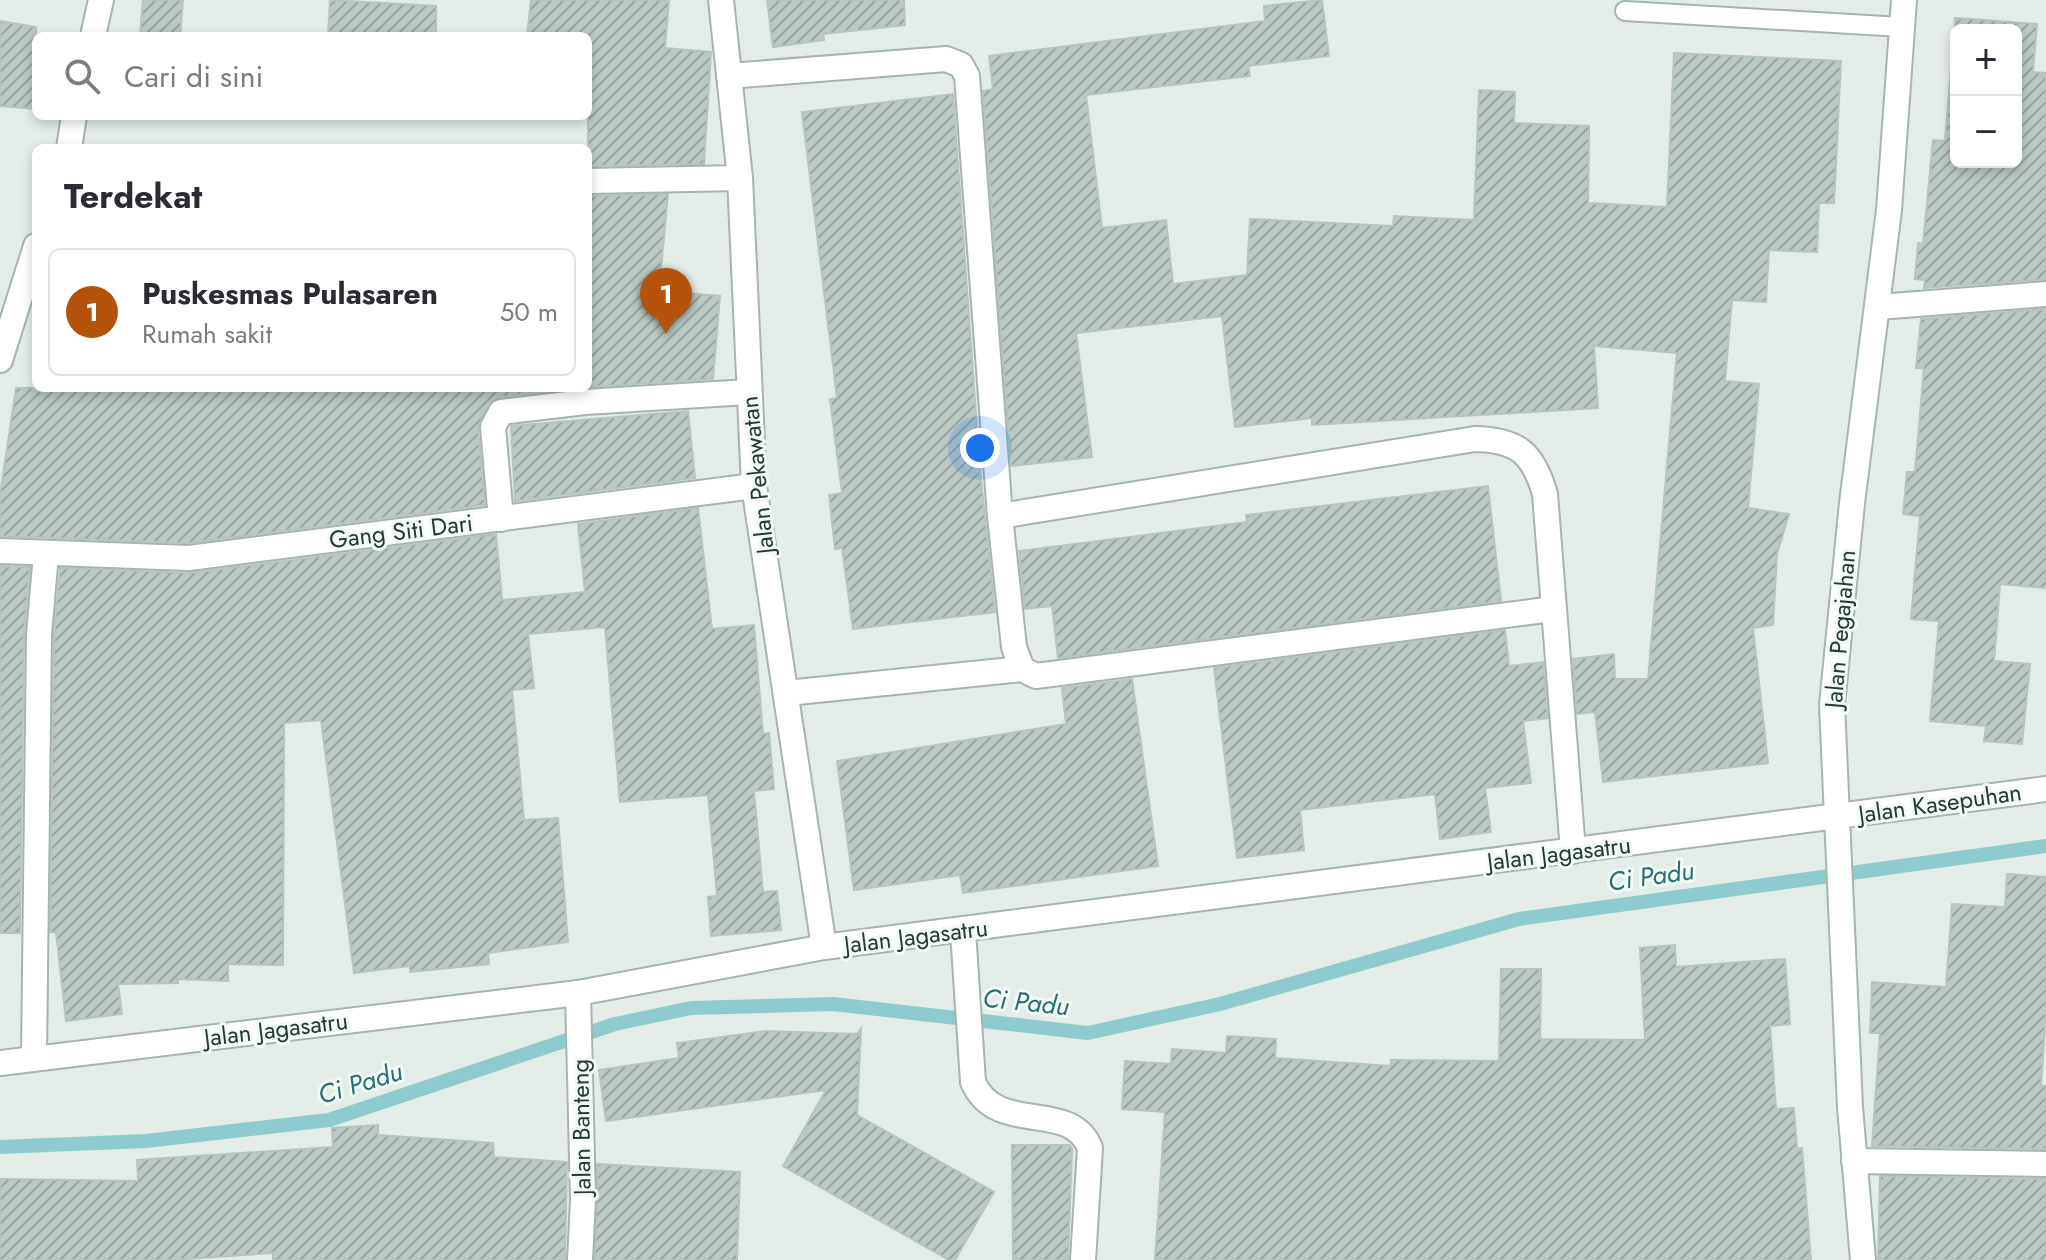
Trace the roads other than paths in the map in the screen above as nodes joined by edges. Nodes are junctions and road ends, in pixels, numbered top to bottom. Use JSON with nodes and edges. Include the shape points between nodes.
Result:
{"nodes":[{"id":1,"x":101,"y":0,"type":"edge"},
{"id":2,"x":721,"y":0,"type":"edge"},
{"id":3,"x":1904,"y":0,"type":"edge"},
{"id":4,"x":1625,"y":11,"type":"dead end"},
{"id":5,"x":1902,"y":27,"type":"junction"},
{"id":6,"x":94,"y":32,"type":"edge"},
{"id":7,"x":729,"y":76,"type":"junction"},
{"id":8,"x":73,"y":120,"type":"edge"},
{"id":9,"x":70,"y":144,"type":"edge"},
{"id":10,"x":740,"y":178,"type":"junction"},
{"id":11,"x":592,"y":181,"type":"edge"},
{"id":12,"x":32,"y":252,"type":"edge"},
{"id":13,"x":11,"y":284,"type":"edge"},
{"id":14,"x":2046,"y":294,"type":"edge"},
{"id":15,"x":1878,"y":307,"type":"junction"},
{"id":16,"x":0,"y":360,"type":"edge"},
{"id":17,"x":748,"y":392,"type":"junction"},
{"id":18,"x":754,"y":486,"type":"junction"},
{"id":19,"x":1000,"y":516,"type":"junction"},
{"id":20,"x":501,"y":519,"type":"junction"},
{"id":21,"x":0,"y":551,"type":"edge"},
{"id":22,"x":46,"y":554,"type":"junction"},
{"id":23,"x":1553,"y":609,"type":"junction"},
{"id":24,"x":1022,"y":669,"type":"junction"},
{"id":25,"x":787,"y":693,"type":"junction"},
{"id":26,"x":2046,"y":789,"type":"edge"},
{"id":27,"x":1834,"y":817,"type":"junction"},
{"id":28,"x":1573,"y":851,"type":"junction"},
{"id":29,"x":963,"y":931,"type":"junction"},
{"id":30,"x":824,"y":947,"type":"junction"},
{"id":31,"x":578,"y":993,"type":"junction"},
{"id":32,"x":34,"y":1057,"type":"junction"},
{"id":33,"x":0,"y":1063,"type":"edge"},
{"id":34,"x":1854,"y":1161,"type":"junction"},
{"id":35,"x":2046,"y":1164,"type":"edge"},
{"id":36,"x":580,"y":1260,"type":"edge"},
{"id":37,"x":1083,"y":1260,"type":"edge"},
{"id":38,"x":1863,"y":1260,"type":"edge"}],
"edges":[{"from":1,"to":6,"type":"street"},
{"from":2,"to":7,"type":"street","name":"Jalan Pekawatan"},
{"from":3,"to":5,"type":"street","name":"Jalan Pegajahan"},
{"from":4,"to":5,"type":"lane"},
{"from":5,"to":15,"type":"street","name":"Jalan Pegajahan"},
{"from":7,"to":10,"type":"street","name":"Jalan Pekawatan"},
{"from":7,"to":19,"type":"street","via":[[946,59],[961,65],[969,86]]},
{"from":8,"to":9,"type":"street"},
{"from":10,"to":11,"type":"street"},
{"from":10,"to":17,"type":"street","name":"Jalan Pekawatan"},
{"from":12,"to":13,"type":"street"},
{"from":13,"to":16,"type":"street"},
{"from":14,"to":15,"type":"street"},
{"from":15,"to":27,"type":"street","name":"Jalan Pegajahan","via":[[1832,705]]},
{"from":17,"to":18,"type":"street","name":"Jalan Pekawatan"},
{"from":17,"to":20,"type":"street","via":[[501,412],[493,427]]},
{"from":18,"to":20,"type":"street","name":"Gang Siti Dari"},
{"from":18,"to":25,"type":"street","name":"Jalan Pekawatan"},
{"from":19,"to":23,"type":"street","via":[[1475,439],[1502,440],[1527,454],[1538,469],[1545,494]]},
{"from":19,"to":24,"type":"street","via":[[1014,647]]},
{"from":20,"to":22,"type":"street","name":"Gang Siti Dari","via":[[189,558]]},
{"from":21,"to":22,"type":"street","name":"Gang Siti Dari"},
{"from":22,"to":32,"type":"street","via":[[39,634]]},
{"from":23,"to":24,"type":"street","via":[[1036,676]]},
{"from":23,"to":28,"type":"street"},
{"from":24,"to":25,"type":"street"},
{"from":25,"to":30,"type":"street","name":"Jalan Pekawatan"},
{"from":26,"to":27,"type":"street","name":"Jalan Kasepuhan"},
{"from":27,"to":28,"type":"street","name":"Jalan Jagasatru"},
{"from":27,"to":34,"type":"street","name":"Jalan Pegajahan"},
{"from":28,"to":29,"type":"street","name":"Jalan Jagasatru"},
{"from":29,"to":30,"type":"street","name":"Jalan Jagasatru"},
{"from":29,"to":37,"type":"street","via":[[973,1082],[980,1098],[993,1107],[1075,1126],[1090,1148]]},
{"from":30,"to":31,"type":"street","name":"Jalan Jagasatru"},
{"from":31,"to":32,"type":"street","name":"Jalan Jagasatru"},
{"from":31,"to":36,"type":"street","name":"Jalan Banteng"},
{"from":32,"to":33,"type":"street","name":"Jalan Jagasatru"},
{"from":34,"to":35,"type":"street"},
{"from":34,"to":38,"type":"street","name":"Jalan Pegajahan"}]}
